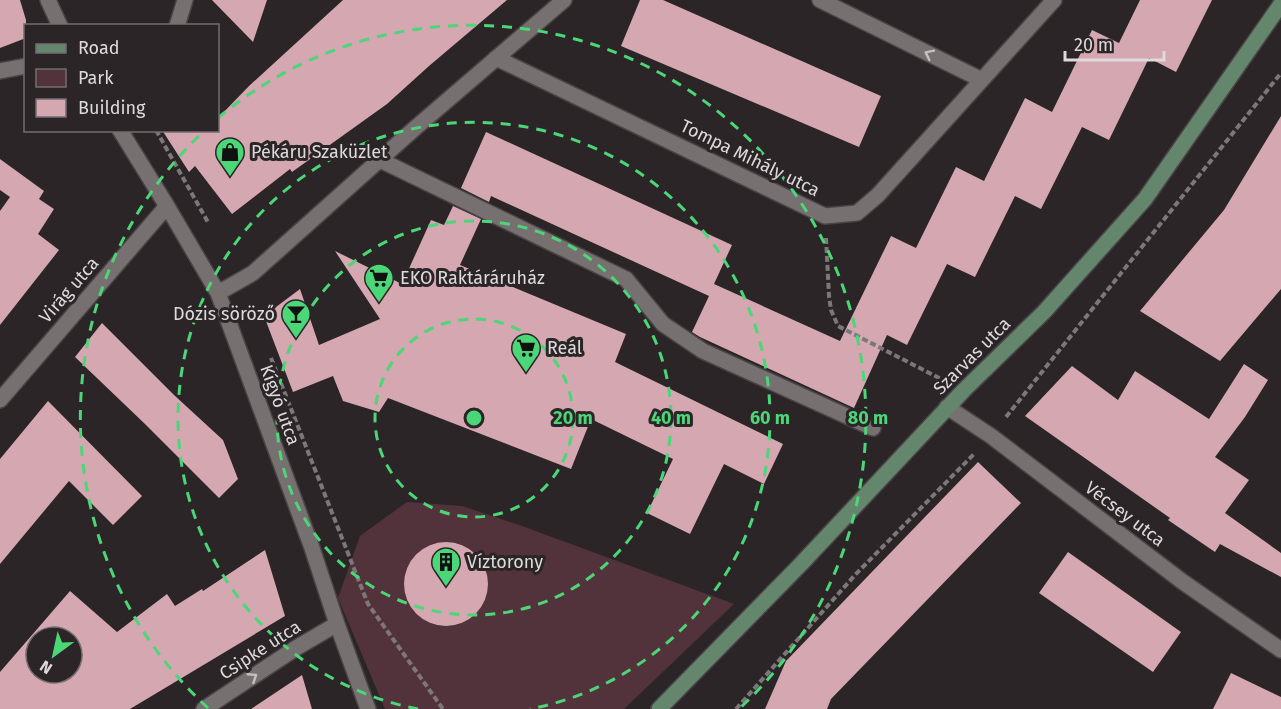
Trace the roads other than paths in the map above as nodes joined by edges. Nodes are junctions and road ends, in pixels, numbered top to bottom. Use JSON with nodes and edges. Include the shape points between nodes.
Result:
{"nodes":[{"id":1,"x":48,"y":0,"type":"edge"},
{"id":2,"x":185,"y":0,"type":"edge"},
{"id":3,"x":564,"y":0,"type":"edge"},
{"id":4,"x":820,"y":0,"type":"edge"},
{"id":5,"x":1054,"y":0,"type":"edge"},
{"id":6,"x":1281,"y":4,"type":"edge"},
{"id":7,"x":59,"y":24,"type":"edge"},
{"id":8,"x":178,"y":24,"type":"edge"},
{"id":9,"x":496,"y":58,"type":"junction"},
{"id":10,"x":24,"y":66,"type":"edge"},
{"id":11,"x":0,"y":71,"type":"edge"},
{"id":12,"x":982,"y":80,"type":"junction"},
{"id":13,"x":121,"y":132,"type":"edge"},
{"id":14,"x":380,"y":160,"type":"junction"},
{"id":15,"x":167,"y":206,"type":"junction"},
{"id":16,"x":218,"y":293,"type":"junction"},
{"id":17,"x":0,"y":400,"type":"edge"},
{"id":18,"x":947,"y":407,"type":"junction"},
{"id":19,"x":873,"y":428,"type":"dead end"},
{"id":20,"x":337,"y":624,"type":"junction"},
{"id":21,"x":1281,"y":650,"type":"edge"},
{"id":22,"x":204,"y":709,"type":"edge"},
{"id":23,"x":368,"y":709,"type":"edge"},
{"id":24,"x":658,"y":709,"type":"edge"}],
"edges":[{"from":1,"to":7,"type":"street"},
{"from":2,"to":8,"type":"street"},
{"from":3,"to":9,"type":"street"},
{"from":12,"to":4,"type":"street","one_way":true},
{"from":5,"to":12,"type":"street","name":"Tompa Mihály utca"},
{"from":6,"to":18,"type":"street","name":"Szarvas utca","via":[[1144,199],[1044,312]]},
{"from":9,"to":12,"type":"street","name":"Tompa Mihály utca","via":[[825,216],[857,213],[878,195]]},
{"from":9,"to":14,"type":"street"},
{"from":10,"to":11,"type":"street"},
{"from":13,"to":15,"type":"street","name":"Kígyó utca"},
{"from":14,"to":16,"type":"street","via":[[253,273]]},
{"from":14,"to":19,"type":"street","via":[[626,279],[663,324],[703,351]]},
{"from":15,"to":16,"type":"street","name":"Kígyó utca"},
{"from":15,"to":17,"type":"street","name":"Virág utca"},
{"from":16,"to":20,"type":"street","name":"Kígyó utca"},
{"from":18,"to":21,"type":"street","name":"Vécsey utca"},
{"from":18,"to":24,"type":"street","name":"Szarvas utca","via":[[801,564]]},
{"from":22,"to":20,"type":"street","name":"Csipke utca","one_way":true},
{"from":20,"to":23,"type":"street","name":"Kígyó utca"}]}
